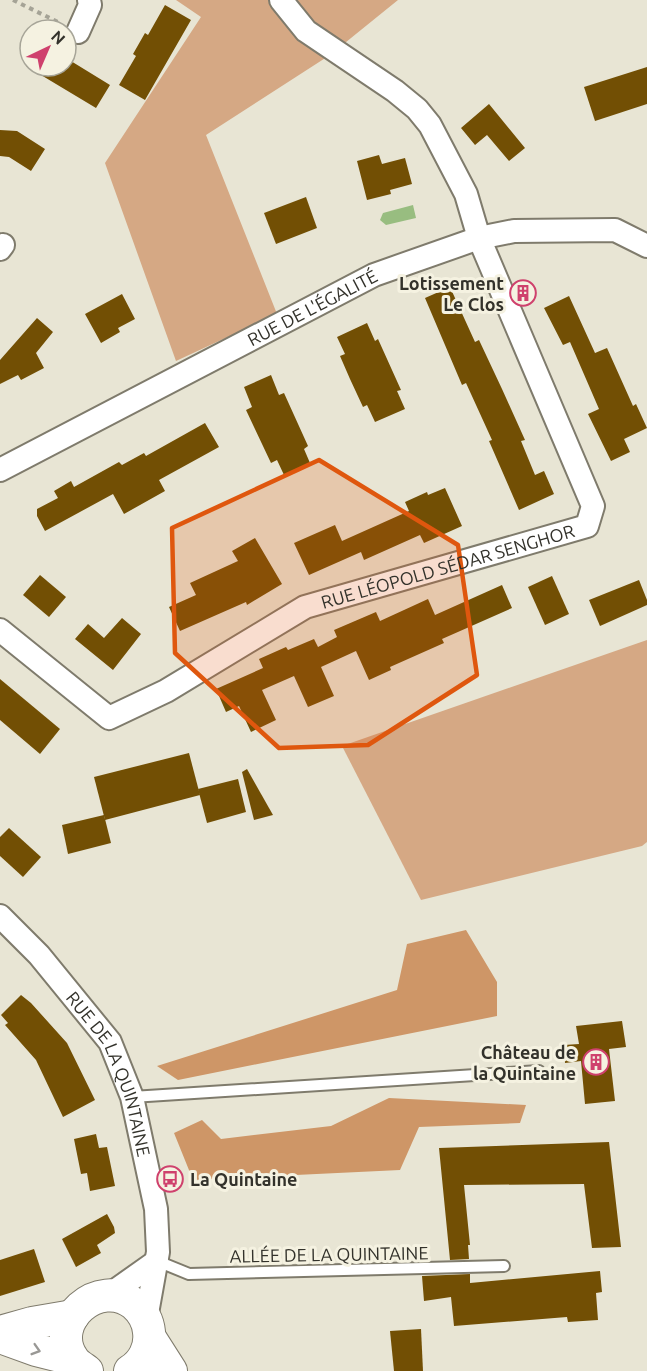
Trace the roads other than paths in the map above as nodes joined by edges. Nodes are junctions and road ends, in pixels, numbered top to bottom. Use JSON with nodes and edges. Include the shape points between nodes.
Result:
{"nodes":[{"id":1,"x":89,"y":0,"type":"edge"},
{"id":2,"x":281,"y":0,"type":"edge"},
{"id":3,"x":78,"y":32,"type":"dead end"},
{"id":4,"x":479,"y":238,"type":"junction"},
{"id":5,"x":647,"y":246,"type":"edge"},
{"id":6,"x":0,"y":470,"type":"edge"},
{"id":7,"x":0,"y":630,"type":"edge"},
{"id":8,"x":0,"y":916,"type":"edge"},
{"id":9,"x":539,"y":1071,"type":"dead end"},
{"id":10,"x":132,"y":1097,"type":"junction"},
{"id":11,"x":157,"y":1261,"type":"junction"},
{"id":12,"x":504,"y":1266,"type":"dead end"},
{"id":13,"x":109,"y":1295,"type":"junction"},
{"id":14,"x":73,"y":1316,"type":"junction"},
{"id":15,"x":148,"y":1329,"type":"junction"},
{"id":16,"x":0,"y":1332,"type":"edge"},
{"id":17,"x":0,"y":1337,"type":"edge"},
{"id":18,"x":80,"y":1365,"type":"edge"},
{"id":19,"x":130,"y":1371,"type":"edge"},
{"id":20,"x":171,"y":1371,"type":"edge"}],
"edges":[{"from":1,"to":3,"type":"street"},
{"from":2,"to":4,"type":"street","via":[[306,31],[417,108],[466,194]]},
{"from":4,"to":5,"type":"street","name":"RUE DE L'ÉGALITÉ","via":[[514,231],[615,230]]},
{"from":4,"to":6,"type":"street","name":"RUE DE L'ÉGALITÉ","via":[[374,275]]},
{"from":4,"to":7,"type":"street","name":"RUE LÉOPOLD SÉDAR SENGHOR","via":[[592,506],[586,526],[305,607],[166,691],[109,718]]},
{"from":8,"to":10,"type":"street","name":"RUE DE LA QUINTAINE","via":[[39,956],[110,1042]]},
{"from":9,"to":10,"type":"lane"},
{"from":10,"to":11,"type":"street","name":"RUE DE LA QUINTAINE","via":[[156,1209]]},
{"from":11,"to":12,"type":"lane","name":"ALLÉE DE LA QUINTAINE","via":[[189,1274]]},
{"from":11,"to":13,"type":"street"},
{"from":11,"to":15,"type":"street","name":"RUE DE LA QUINTAINE"},
{"from":13,"to":14,"type":"main road","via":[[88,1300]]},
{"from":13,"to":15,"type":"main road","via":[[120,1296],[140,1309]]},
{"from":14,"to":16,"type":"main road"},
{"from":14,"to":18,"type":"main road","via":[[67,1343]]},
{"from":15,"to":19,"type":"main road","via":[[146,1353]]},
{"from":15,"to":20,"type":"main road"},
{"from":17,"to":18,"type":"main road","one_way":true}]}
